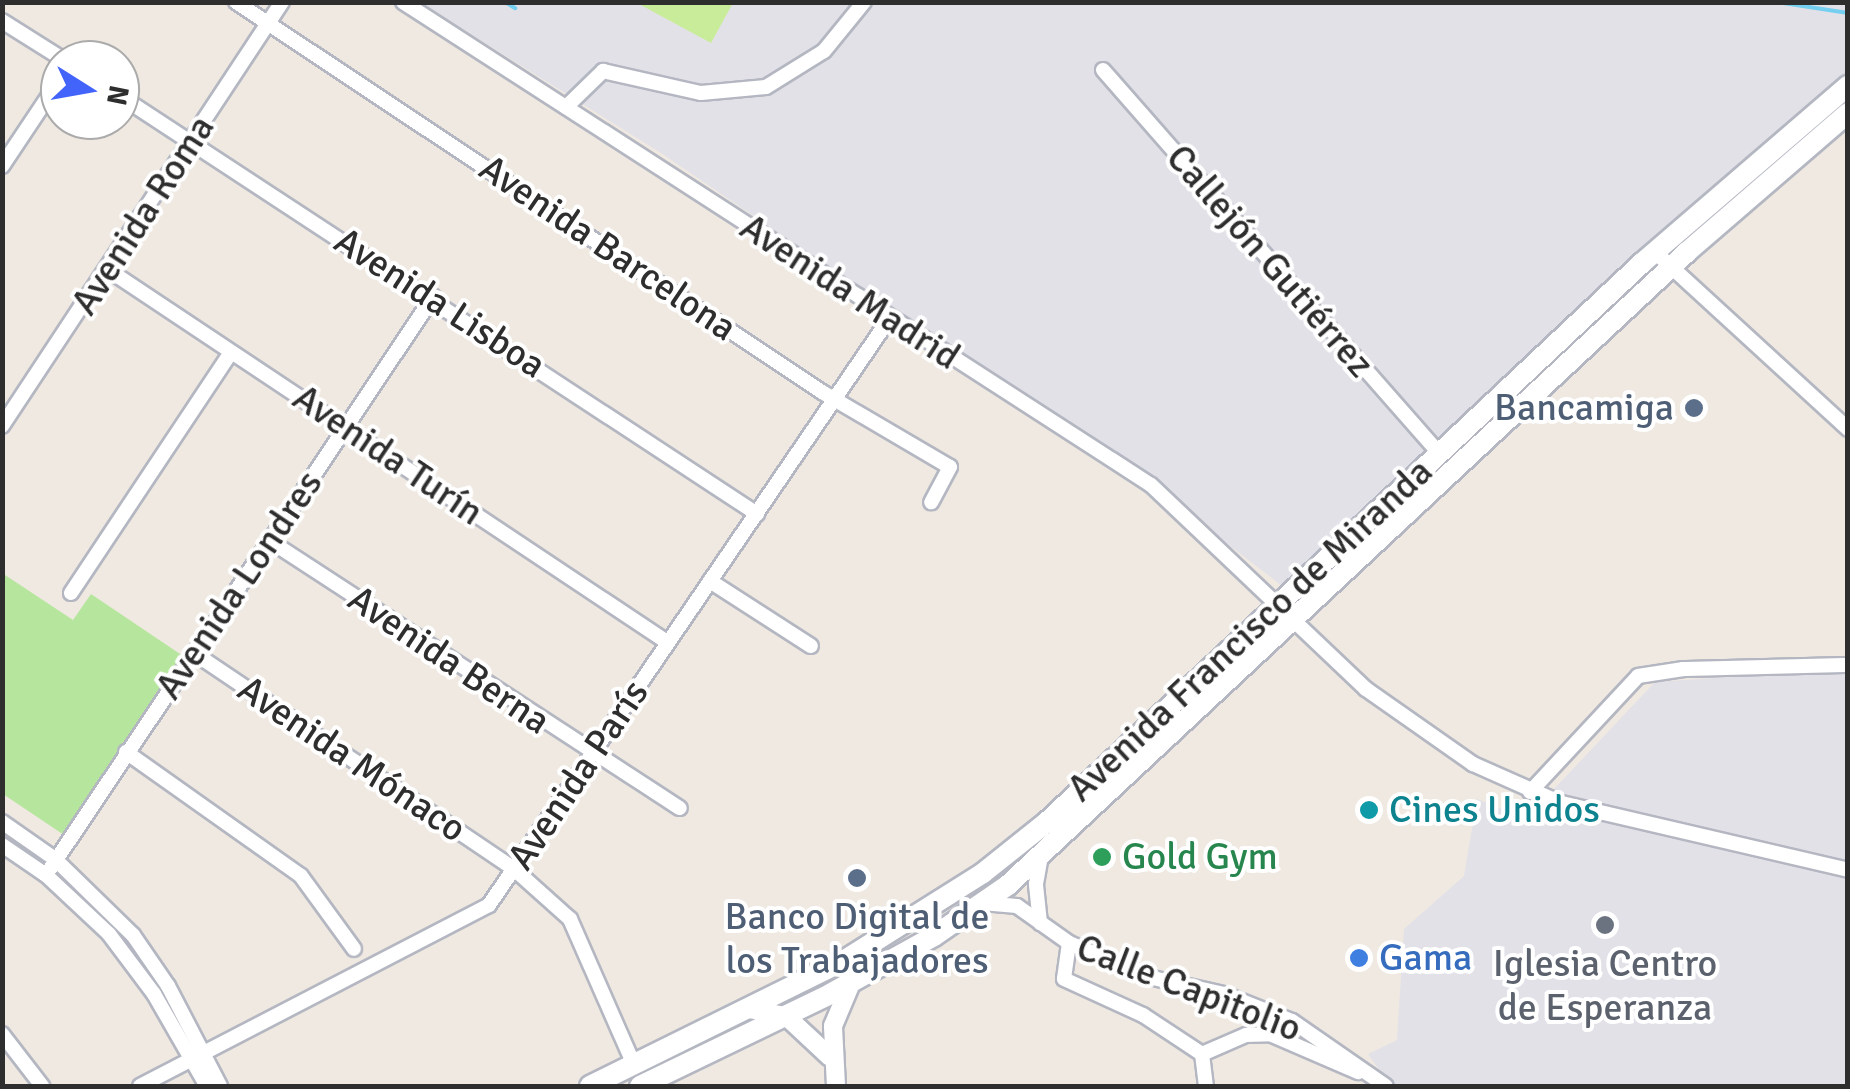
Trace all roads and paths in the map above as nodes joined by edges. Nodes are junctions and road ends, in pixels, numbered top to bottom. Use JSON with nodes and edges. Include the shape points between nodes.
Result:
{"nodes":[{"id":1,"x":236,"y":2,"type":"edge"},
{"id":2,"x":282,"y":2,"type":"edge"},
{"id":3,"x":403,"y":2,"type":"edge"},
{"id":4,"x":864,"y":2,"type":"edge"},
{"id":5,"x":2,"y":22,"type":"edge"},
{"id":6,"x":267,"y":24,"type":"junction"},
{"id":7,"x":40,"y":45,"type":"edge"},
{"id":8,"x":1102,"y":70,"type":"dead end"},
{"id":9,"x":1848,"y":86,"type":"edge"},
{"id":10,"x":566,"y":107,"type":"junction"},
{"id":11,"x":140,"y":109,"type":"edge"},
{"id":12,"x":40,"y":110,"type":"edge"},
{"id":13,"x":1848,"y":114,"type":"edge"},
{"id":14,"x":191,"y":142,"type":"junction"},
{"id":15,"x":2,"y":166,"type":"edge"},
{"id":16,"x":1655,"y":252,"type":"junction"},
{"id":17,"x":1671,"y":268,"type":"junction"},
{"id":18,"x":108,"y":269,"type":"junction"},
{"id":19,"x":433,"y":297,"type":"junction"},
{"id":20,"x":889,"y":318,"type":"junction"},
{"id":21,"x":231,"y":352,"type":"junction"},
{"id":22,"x":834,"y":400,"type":"junction"},
{"id":23,"x":8,"y":406,"type":"edge"},
{"id":24,"x":2,"y":426,"type":"edge"},
{"id":25,"x":346,"y":426,"type":"junction"},
{"id":26,"x":1848,"y":429,"type":"edge"},
{"id":27,"x":1438,"y":452,"type":"junction"},
{"id":28,"x":932,"y":502,"type":"dead end"},
{"id":29,"x":757,"y":514,"type":"junction"},
{"id":30,"x":270,"y":541,"type":"junction"},
{"id":31,"x":710,"y":581,"type":"junction"},
{"id":32,"x":71,"y":593,"type":"dead end"},
{"id":33,"x":1278,"y":604,"type":"junction"},
{"id":34,"x":1295,"y":623,"type":"junction"},
{"id":35,"x":667,"y":642,"type":"junction"},
{"id":36,"x":811,"y":646,"type":"dead end"},
{"id":37,"x":194,"y":653,"type":"junction"},
{"id":38,"x":1848,"y":664,"type":"edge"},
{"id":39,"x":126,"y":752,"type":"junction"},
{"id":40,"x":593,"y":757,"type":"junction"},
{"id":41,"x":1530,"y":792,"type":"junction"},
{"id":42,"x":680,"y":808,"type":"dead end"},
{"id":43,"x":2,"y":822,"type":"edge"},
{"id":44,"x":2,"y":845,"type":"edge"},
{"id":45,"x":1041,"y":857,"type":"junction"},
{"id":46,"x":55,"y":859,"type":"junction"},
{"id":47,"x":514,"y":869,"type":"junction"},
{"id":48,"x":1848,"y":870,"type":"edge"},
{"id":49,"x":46,"y":875,"type":"junction"},
{"id":50,"x":982,"y":902,"type":"junction"},
{"id":51,"x":1040,"y":923,"type":"junction"},
{"id":52,"x":1069,"y":943,"type":"junction"},
{"id":53,"x":354,"y":949,"type":"dead end"},
{"id":54,"x":856,"y":976,"type":"junction"},
{"id":55,"x":744,"y":1011,"type":"junction"},
{"id":56,"x":786,"y":1016,"type":"junction"},
{"id":57,"x":2,"y":1034,"type":"edge"},
{"id":58,"x":197,"y":1054,"type":"junction"},
{"id":59,"x":1202,"y":1054,"type":"junction"},
{"id":60,"x":830,"y":1057,"type":"junction"},
{"id":61,"x":634,"y":1065,"type":"junction"},
{"id":62,"x":1364,"y":1072,"type":"junction"},
{"id":63,"x":42,"y":1086,"type":"edge"},
{"id":64,"x":140,"y":1086,"type":"edge"},
{"id":65,"x":207,"y":1086,"type":"edge"},
{"id":66,"x":220,"y":1086,"type":"edge"},
{"id":67,"x":590,"y":1086,"type":"edge"},
{"id":68,"x":640,"y":1086,"type":"edge"},
{"id":69,"x":836,"y":1086,"type":"edge"},
{"id":70,"x":1206,"y":1086,"type":"edge"},
{"id":71,"x":1386,"y":1086,"type":"edge"}],
"edges":[{"from":1,"to":6,"type":"street","name":"Avenida Barcelona"},
{"from":2,"to":6,"type":"street","name":"Avenida Roma"},
{"from":3,"to":10,"type":"street","name":"Avenida Madrid"},
{"from":4,"to":10,"type":"street","via":[[824,51],[766,87],[701,92],[604,71]]},
{"from":5,"to":7,"type":"street"},
{"from":6,"to":14,"type":"street","name":"Avenida Roma"},
{"from":6,"to":22,"type":"street","name":"Avenida Barcelona"},
{"from":8,"to":27,"type":"street","name":"Callejón Gutiérrez"},
{"from":9,"to":16,"type":"main road","name":"Avenida Francisco de Miranda"},
{"from":10,"to":20,"type":"street","name":"Avenida Madrid"},
{"from":11,"to":14,"type":"street","name":"Avenida Lisboa"},
{"from":12,"to":15,"type":"street"},
{"from":13,"to":17,"type":"main road","name":"Avenida Francisco de Miranda"},
{"from":14,"to":18,"type":"street","name":"Avenida Roma"},
{"from":14,"to":19,"type":"street","name":"Avenida Lisboa"},
{"from":16,"to":17,"type":"street"},
{"from":16,"to":27,"type":"main road","name":"Avenida Francisco de Miranda"},
{"from":17,"to":26,"type":"street"},
{"from":17,"to":34,"type":"main road","name":"Avenida Francisco de Miranda"},
{"from":18,"to":21,"type":"street","name":"Avenida Turín"},
{"from":18,"to":23,"type":"street","name":"Avenida Roma"},
{"from":19,"to":25,"type":"street","name":"Avenida Londres"},
{"from":19,"to":29,"type":"street","name":"Avenida Lisboa"},
{"from":20,"to":22,"type":"street","name":"Avenida París"},
{"from":20,"to":33,"type":"street","name":"Avenida Madrid","via":[[1151,485]]},
{"from":21,"to":25,"type":"street","name":"Avenida Turín"},
{"from":21,"to":32,"type":"street"},
{"from":22,"to":28,"type":"street","name":"Avenida Barcelona","via":[[950,467]]},
{"from":22,"to":29,"type":"street","name":"Avenida París"},
{"from":23,"to":24,"type":"street","name":"Avenida Roma"},
{"from":25,"to":30,"type":"street","name":"Avenida Londres"},
{"from":25,"to":35,"type":"street","name":"Avenida Turín"},
{"from":27,"to":33,"type":"main road","name":"Avenida Francisco de Miranda"},
{"from":29,"to":31,"type":"street","name":"Avenida París"},
{"from":30,"to":37,"type":"street","name":"Avenida Londres"},
{"from":30,"to":40,"type":"street","name":"Avenida Berna"},
{"from":31,"to":35,"type":"street","name":"Avenida París"},
{"from":31,"to":36,"type":"street"},
{"from":33,"to":34,"type":"street","name":"Avenida Madrid"},
{"from":33,"to":55,"type":"main road","name":"Avenida Francisco de Miranda","via":[[1048,822],[983,873],[845,960]]},
{"from":34,"to":41,"type":"street","name":"Avenida Madrid","via":[[1366,689],[1474,764]]},
{"from":34,"to":45,"type":"main road","name":"Avenida Francisco de Miranda"},
{"from":35,"to":40,"type":"street","name":"Avenida París"},
{"from":37,"to":39,"type":"street","name":"Avenida Londres"},
{"from":37,"to":47,"type":"street","name":"Avenida Mónaco"},
{"from":38,"to":41,"type":"street","via":[[1683,668],[1638,676]]},
{"from":39,"to":46,"type":"street","name":"Avenida Londres"},
{"from":39,"to":53,"type":"street","via":[[301,876]]},
{"from":40,"to":42,"type":"street","name":"Avenida Berna"},
{"from":40,"to":47,"type":"street","name":"Avenida París"},
{"from":41,"to":48,"type":"street","name":"Avenida Madrid"},
{"from":43,"to":46,"type":"street"},
{"from":44,"to":49,"type":"street"},
{"from":45,"to":50,"type":"main road","name":"Avenida Francisco de Miranda"},
{"from":45,"to":51,"type":"street","name":"Calle Capitolio"},
{"from":46,"to":49,"type":"street","name":"Avenida Londres"},
{"from":46,"to":58,"type":"street","via":[[152,959]]},
{"from":47,"to":58,"type":"street","name":"Avenida París","via":[[489,905],[468,921]]},
{"from":47,"to":61,"type":"street","name":"Avenida Mónaco","via":[[582,937]]},
{"from":49,"to":58,"type":"street","via":[[124,953]]},
{"from":50,"to":51,"type":"street","name":"Calle Capitolio","via":[[1017,906]]},
{"from":50,"to":54,"type":"main road","name":"Avenida Francisco de Miranda","via":[[934,936]]},
{"from":51,"to":52,"type":"street","name":"Calle Capitolio"},
{"from":52,"to":59,"type":"street","via":[[1064,979],[1143,1015]]},
{"from":52,"to":62,"type":"street","name":"Calle Capitolio","via":[[1292,1021]]},
{"from":54,"to":56,"type":"main road","name":"Avenida Francisco de Miranda"},
{"from":54,"to":60,"type":"street","via":[[841,998]]},
{"from":55,"to":56,"type":"street","via":[[766,1008]]},
{"from":55,"to":61,"type":"main road","name":"Avenida Francisco de Miranda"},
{"from":56,"to":60,"type":"street"},
{"from":56,"to":68,"type":"main road","name":"Avenida Francisco de Miranda"},
{"from":57,"to":63,"type":"street"},
{"from":58,"to":64,"type":"street","name":"Avenida París"},
{"from":58,"to":65,"type":"street"},
{"from":58,"to":66,"type":"street"},
{"from":59,"to":62,"type":"street","via":[[1270,1034]]},
{"from":59,"to":70,"type":"street"},
{"from":60,"to":69,"type":"street"},
{"from":61,"to":67,"type":"main road","name":"Avenida Francisco de Miranda"},
{"from":62,"to":71,"type":"street","name":"Calle Capitolio"}]}
